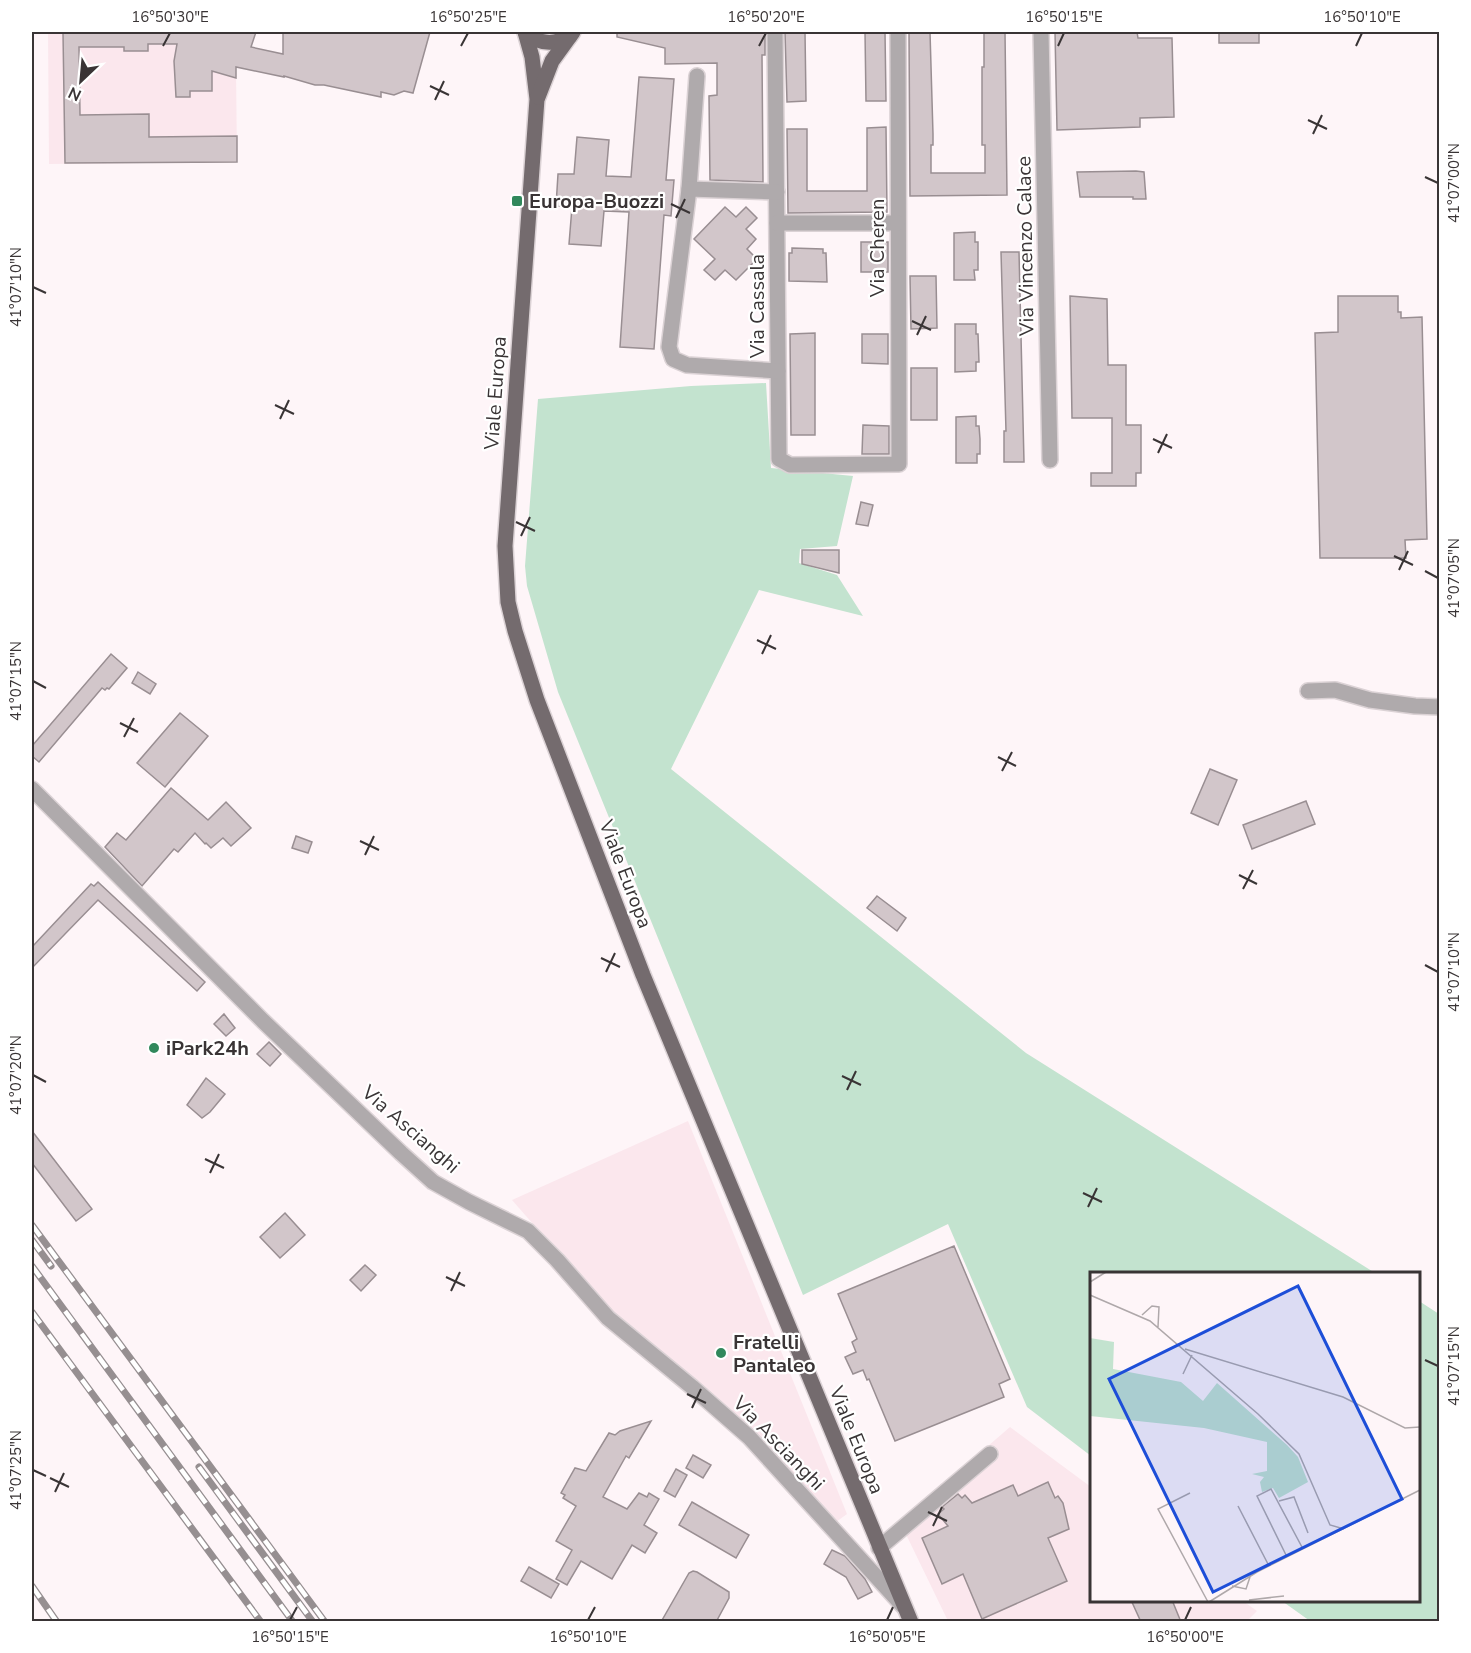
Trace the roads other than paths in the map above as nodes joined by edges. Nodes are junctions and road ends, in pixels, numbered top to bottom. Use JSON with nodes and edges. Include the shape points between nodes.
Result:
{"nodes":[{"id":1,"x":525,"y":32,"type":"edge"},
{"id":2,"x":775,"y":32,"type":"edge"},
{"id":3,"x":898,"y":32,"type":"edge"},
{"id":4,"x":1041,"y":32,"type":"edge"},
{"id":5,"x":571,"y":34,"type":"edge"},
{"id":6,"x":697,"y":76,"type":"dead end"},
{"id":7,"x":537,"y":99,"type":"junction"},
{"id":8,"x":690,"y":189,"type":"junction"},
{"id":9,"x":777,"y":192,"type":"junction"},
{"id":10,"x":777,"y":223,"type":"junction"},
{"id":11,"x":897,"y":223,"type":"junction"},
{"id":12,"x":778,"y":370,"type":"junction"},
{"id":13,"x":1050,"y":460,"type":"dead end"},
{"id":14,"x":899,"y":464,"type":"joint"},
{"id":15,"x":1308,"y":691,"type":"dead end"},
{"id":16,"x":1440,"y":706,"type":"edge"},
{"id":17,"x":32,"y":789,"type":"edge"},
{"id":18,"x":990,"y":1455,"type":"dead end"},
{"id":19,"x":879,"y":1548,"type":"junction"},
{"id":20,"x":907,"y":1615,"type":"edge"}],
"edges":[{"from":1,"to":5,"type":"main road","via":[[543,43],[562,41]]},
{"from":1,"to":7,"type":"main road"},
{"from":2,"to":9,"type":"street","name":"Via Cassala"},
{"from":3,"to":11,"type":"street","name":"Via Cheren"},
{"from":4,"to":13,"type":"street","name":"Via Vincenzo Calace"},
{"from":5,"to":7,"type":"main road","via":[[552,61]]},
{"from":6,"to":8,"type":"street"},
{"from":7,"to":19,"type":"main road","name":"Viale Europa","via":[[505,546],[508,602],[537,700],[643,975]]},
{"from":8,"to":9,"type":"street"},
{"from":8,"to":12,"type":"street","via":[[669,347],[673,358],[687,365]]},
{"from":9,"to":10,"type":"street","name":"Via Cassala"},
{"from":10,"to":11,"type":"street"},
{"from":10,"to":12,"type":"street","name":"Via Cassala"},
{"from":11,"to":14,"type":"street","name":"Via Cheren"},
{"from":12,"to":14,"type":"street","name":"Via Cassala","via":[[779,459],[790,465]]},
{"from":15,"to":16,"type":"street","via":[[1335,690],[1370,700]]},
{"from":17,"to":20,"type":"street","name":"Via Ascianghi","via":[[400,1154],[433,1182],[528,1231],[608,1318],[749,1437]]},
{"from":18,"to":19,"type":"street"},
{"from":19,"to":20,"type":"main road","name":"Viale Europa"}]}
